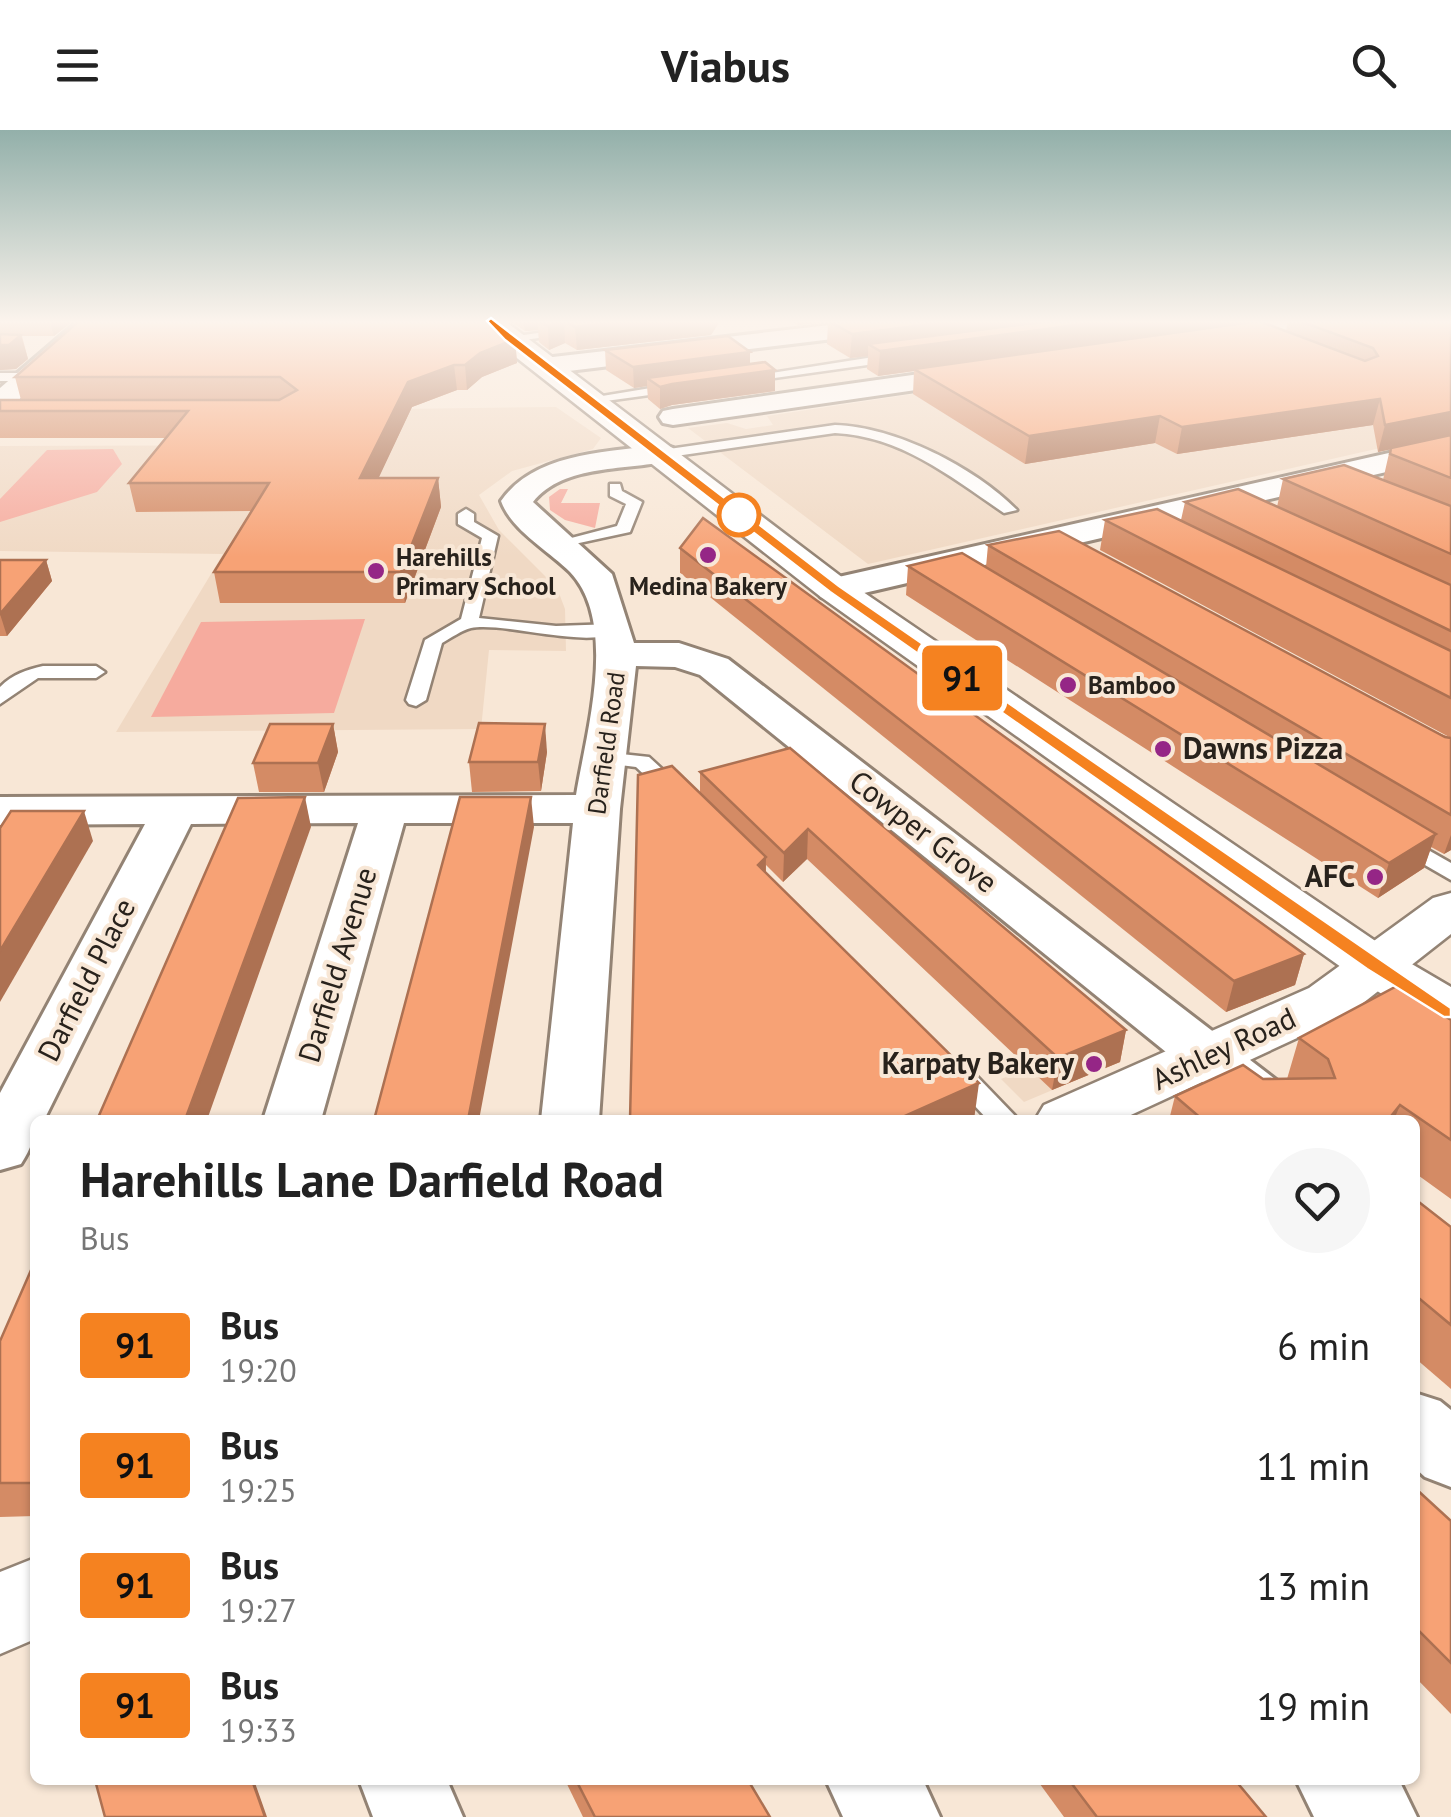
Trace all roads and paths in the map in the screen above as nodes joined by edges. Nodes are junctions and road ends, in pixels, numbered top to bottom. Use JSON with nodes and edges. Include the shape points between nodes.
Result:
{"nodes":[{"id":1,"x":592,"y":400,"type":"edge"},
{"id":2,"x":851,"y":400,"type":"edge"},
{"id":3,"x":0,"y":414,"type":"edge"},
{"id":4,"x":38,"y":414,"type":"edge"},
{"id":5,"x":667,"y":436,"type":"junction"},
{"id":6,"x":1447,"y":452,"type":"edge"},
{"id":7,"x":1332,"y":476,"type":"junction"},
{"id":8,"x":615,"y":488,"type":"dead end"},
{"id":9,"x":1383,"y":497,"type":"edge"},
{"id":10,"x":1226,"y":499,"type":"junction"},
{"id":11,"x":1008,"y":510,"type":"dead end"},
{"id":12,"x":466,"y":514,"type":"dead end"},
{"id":13,"x":1277,"y":524,"type":"edge"},
{"id":14,"x":1054,"y":542,"type":"junction"},
{"id":15,"x":562,"y":545,"type":"junction"},
{"id":16,"x":1104,"y":569,"type":"edge"},
{"id":17,"x":834,"y":589,"type":"junction"},
{"id":18,"x":469,"y":622,"type":"junction"},
{"id":19,"x":616,"y":642,"type":"junction"},
{"id":20,"x":96,"y":672,"type":"dead end"},
{"id":21,"x":0,"y":698,"type":"edge"},
{"id":22,"x":416,"y":700,"type":"dead end"},
{"id":23,"x":603,"y":758,"type":"junction"},
{"id":24,"x":689,"y":806,"type":"edge"},
{"id":25,"x":385,"y":809,"type":"junction"},
{"id":26,"x":597,"y":809,"type":"junction"},
{"id":27,"x":175,"y":810,"type":"junction"},
{"id":28,"x":0,"y":811,"type":"edge"},
{"id":29,"x":1380,"y":829,"type":"edge"},
{"id":30,"x":1451,"y":873,"type":"edge"},
{"id":31,"x":1451,"y":909,"type":"edge"},
{"id":32,"x":1374,"y":964,"type":"junction"},
{"id":33,"x":1451,"y":1012,"type":"edge"},
{"id":34,"x":936,"y":1052,"type":"edge"},
{"id":35,"x":1208,"y":1057,"type":"junction"},
{"id":36,"x":293,"y":1115,"type":"edge"},
{"id":37,"x":570,"y":1115,"type":"edge"},
{"id":38,"x":1000,"y":1115,"type":"edge"},
{"id":39,"x":1080,"y":1115,"type":"edge"},
{"id":40,"x":1283,"y":1115,"type":"edge"},
{"id":41,"x":0,"y":1150,"type":"edge"},
{"id":42,"x":1420,"y":1427,"type":"edge"},
{"id":43,"x":1451,"y":1455,"type":"edge"},
{"id":44,"x":30,"y":1600,"type":"edge"},
{"id":45,"x":0,"y":1614,"type":"edge"},
{"id":46,"x":404,"y":1785,"type":"edge"},
{"id":47,"x":873,"y":1785,"type":"edge"},
{"id":48,"x":1344,"y":1785,"type":"edge"},
{"id":49,"x":418,"y":1817,"type":"edge"},
{"id":50,"x":894,"y":1817,"type":"edge"},
{"id":51,"x":1372,"y":1817,"type":"edge"}],
"edges":[{"from":1,"to":5,"type":"main road"},
{"from":2,"to":5,"type":"street"},
{"from":3,"to":4,"type":"street"},
{"from":5,"to":11,"type":"lane","via":[[835,429],[887,434]]},
{"from":5,"to":15,"type":"street","name":"Darfield Road","via":[[523,490],[521,512]]},
{"from":5,"to":17,"type":"main road"},
{"from":6,"to":7,"type":"street"},
{"from":7,"to":9,"type":"street"},
{"from":7,"to":10,"type":"street"},
{"from":8,"to":15,"type":"lane","via":[[634,502],[624,530]]},
{"from":10,"to":13,"type":"street"},
{"from":10,"to":14,"type":"street","via":[[1148,525]]},
{"from":12,"to":18,"type":"lane","via":[[466,524],[490,536]]},
{"from":14,"to":16,"type":"street"},
{"from":14,"to":17,"type":"street","via":[[961,570]]},
{"from":15,"to":19,"type":"street","name":"Darfield Road","via":[[599,582]]},
{"from":17,"to":32,"type":"main road"},
{"from":18,"to":19,"type":"lane"},
{"from":18,"to":22,"type":"lane","via":[[434,640]]},
{"from":19,"to":23,"type":"street","name":"Darfield Road"},
{"from":19,"to":35,"type":"street","name":"Cowper Grove","via":[[714,666]]},
{"from":20,"to":21,"type":"lane","via":[[18,676]]},
{"from":23,"to":24,"type":"lane","via":[[648,764]]},
{"from":23,"to":26,"type":"street","name":"Darfield Road"},
{"from":25,"to":26,"type":"street"},
{"from":25,"to":27,"type":"street"},
{"from":25,"to":36,"type":"street","name":"Darfield Avenue"},
{"from":26,"to":37,"type":"street","name":"Darfield Road"},
{"from":27,"to":28,"type":"street"},
{"from":27,"to":41,"type":"street","name":"Darfield Place"},
{"from":29,"to":30,"type":"lane"},
{"from":31,"to":32,"type":"main road","name":"Ashley Road"},
{"from":32,"to":33,"type":"main road"},
{"from":32,"to":35,"type":"main road","name":"Ashley Road","via":[[1329,1000]]},
{"from":34,"to":38,"type":"lane"},
{"from":35,"to":39,"type":"main road","name":"Ashley Road"},
{"from":35,"to":40,"type":"street","name":"Cowper Grove"},
{"from":42,"to":43,"type":"street"},
{"from":44,"to":45,"type":"main road"},
{"from":46,"to":49,"type":"street"},
{"from":47,"to":50,"type":"street"},
{"from":48,"to":51,"type":"street"}]}
